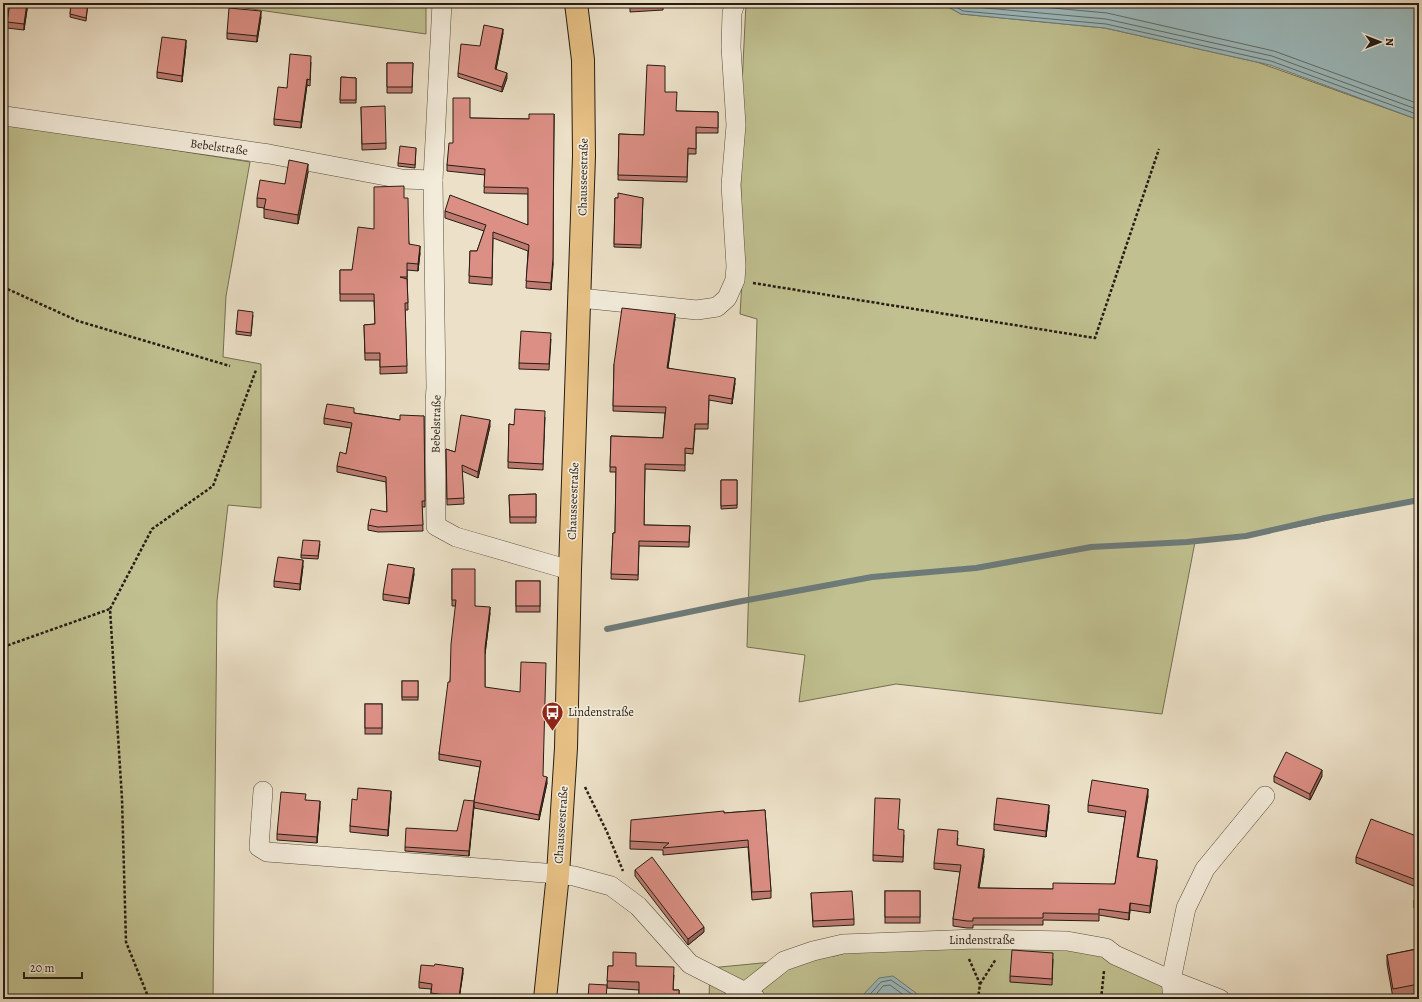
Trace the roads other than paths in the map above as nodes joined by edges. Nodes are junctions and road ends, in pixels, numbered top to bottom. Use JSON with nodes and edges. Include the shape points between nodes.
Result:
{"nodes":[{"id":1,"x":576,"y":3,"type":"edge"},
{"id":2,"x":735,"y":3,"type":"edge"},
{"id":3,"x":441,"y":10,"type":"edge"},
{"id":4,"x":5,"y":116,"type":"dead end"},
{"id":5,"x":432,"y":180,"type":"junction"},
{"id":6,"x":580,"y":298,"type":"junction"},
{"id":7,"x":570,"y":570,"type":"junction"},
{"id":8,"x":262,"y":791,"type":"dead end"},
{"id":9,"x":1265,"y":796,"type":"dead end"},
{"id":10,"x":558,"y":874,"type":"junction"},
{"id":11,"x":1171,"y":980,"type":"junction"},
{"id":12,"x":745,"y":997,"type":"edge"},
{"id":13,"x":545,"y":999,"type":"edge"},
{"id":14,"x":1173,"y":999,"type":"edge"},
{"id":15,"x":1220,"y":999,"type":"edge"}],
"edges":[{"from":1,"to":6,"type":"main road","name":"Chausseestraße","via":[[583,60],[584,156]]},
{"from":2,"to":6,"type":"street","via":[[732,12],[731,47],[736,125],[731,185],[736,266],[735,280],[727,298],[717,307],[697,310]]},
{"from":3,"to":5,"type":"street","name":"Bebelstraße"},
{"from":4,"to":5,"type":"street","name":"Bebelstraße","via":[[269,154],[402,178]]},
{"from":5,"to":7,"type":"street","name":"Bebelstraße","via":[[436,526],[456,537]]},
{"from":6,"to":7,"type":"main road","name":"Chausseestraße"},
{"from":7,"to":10,"type":"main road","name":"Chausseestraße","via":[[566,748]]},
{"from":8,"to":10,"type":"street","name":"Lindenstraße","via":[[259,847],[267,852]]},
{"from":9,"to":11,"type":"street","via":[[1205,869],[1186,908]]},
{"from":10,"to":12,"type":"street","name":"Lindenstraße","via":[[612,886],[638,906],[690,964]]},
{"from":10,"to":13,"type":"main road","name":"Chausseestraße"},
{"from":11,"to":12,"type":"street","name":"Lindenstraße","via":[[1115,955],[1106,948],[1067,941],[961,940],[843,944],[784,961]]},
{"from":11,"to":14,"type":"street"},
{"from":11,"to":15,"type":"street","name":"Lindenstraße"}]}
